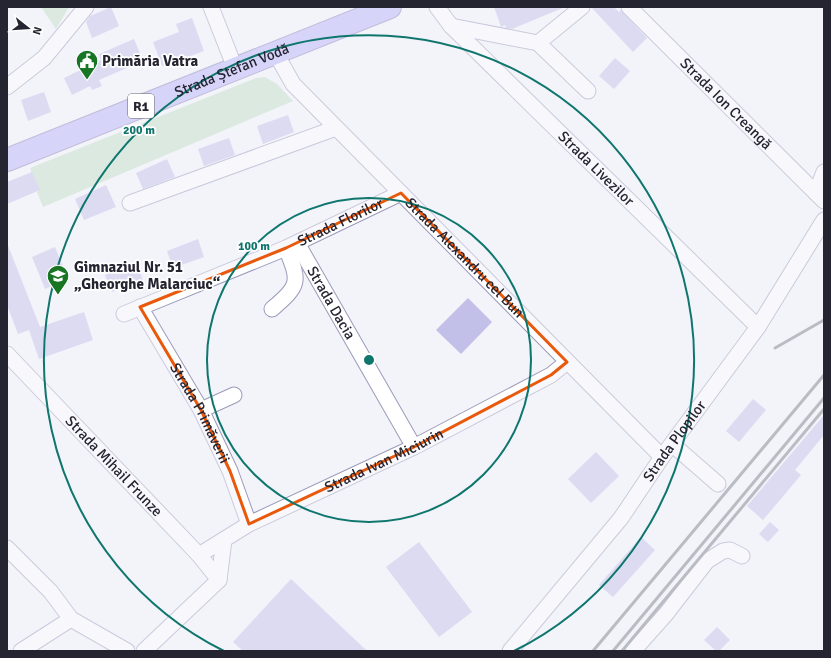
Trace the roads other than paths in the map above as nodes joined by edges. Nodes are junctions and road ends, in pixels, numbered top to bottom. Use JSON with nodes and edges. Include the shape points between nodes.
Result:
{"nodes":[{"id":1,"x":86,"y":7,"type":"edge"},
{"id":2,"x":211,"y":7,"type":"edge"},
{"id":3,"x":390,"y":7,"type":"edge"},
{"id":4,"x":437,"y":7,"type":"edge"},
{"id":5,"x":582,"y":7,"type":"edge"},
{"id":6,"x":629,"y":7,"type":"edge"},
{"id":7,"x":451,"y":26,"type":"junction"},
{"id":8,"x":538,"y":43,"type":"junction"},
{"id":9,"x":275,"y":52,"type":"junction"},
{"id":10,"x":235,"y":68,"type":"junction"},
{"id":11,"x":7,"y":87,"type":"edge"},
{"id":12,"x":588,"y":91,"type":"dead end"},
{"id":13,"x":336,"y":128,"type":"junction"},
{"id":14,"x":7,"y":160,"type":"edge"},
{"id":15,"x":824,"y":172,"type":"edge"},
{"id":16,"x":401,"y":193,"type":"junction"},
{"id":17,"x":820,"y":197,"type":"edge"},
{"id":18,"x":130,"y":203,"type":"dead end"},
{"id":19,"x":824,"y":220,"type":"edge"},
{"id":20,"x":291,"y":245,"type":"junction"},
{"id":21,"x":140,"y":307,"type":"junction"},
{"id":22,"x":272,"y":309,"type":"dead end"},
{"id":23,"x":124,"y":314,"type":"dead end"},
{"id":24,"x":758,"y":327,"type":"junction"},
{"id":25,"x":7,"y":354,"type":"edge"},
{"id":26,"x":567,"y":362,"type":"junction"},
{"id":27,"x":234,"y":395,"type":"dead end"},
{"id":28,"x":201,"y":410,"type":"junction"},
{"id":29,"x":672,"y":444,"type":"junction"},
{"id":30,"x":414,"y":447,"type":"junction"},
{"id":31,"x":662,"y":457,"type":"junction"},
{"id":32,"x":718,"y":484,"type":"dead end"},
{"id":33,"x":249,"y":524,"type":"junction"},
{"id":34,"x":224,"y":540,"type":"junction"},
{"id":35,"x":7,"y":548,"type":"edge"},
{"id":36,"x":199,"y":555,"type":"junction"},
{"id":37,"x":742,"y":556,"type":"dead end"},
{"id":38,"x":220,"y":580,"type":"junction"},
{"id":39,"x":71,"y":618,"type":"junction"},
{"id":40,"x":21,"y":651,"type":"edge"},
{"id":41,"x":127,"y":651,"type":"edge"},
{"id":42,"x":144,"y":651,"type":"edge"},
{"id":43,"x":510,"y":651,"type":"edge"},
{"id":44,"x":633,"y":651,"type":"edge"}],
"edges":[{"from":1,"to":11,"type":"street","via":[[44,58]]},
{"from":2,"to":10,"type":"street"},
{"from":3,"to":9,"type":"highway","name":"Strada Ștefan Vodă","number":"R1"},
{"from":4,"to":7,"type":"street","name":"Strada Livezilor"},
{"from":5,"to":8,"type":"street"},
{"from":6,"to":17,"type":"street","name":"Strada Ion Creangă"},
{"from":7,"to":8,"type":"street"},
{"from":7,"to":24,"type":"street","name":"Strada Livezilor"},
{"from":8,"to":12,"type":"street"},
{"from":9,"to":10,"type":"highway","name":"Strada Ștefan Vodă","number":"R1"},
{"from":9,"to":13,"type":"street","name":"Strada Alexandru cel Bun","via":[[293,84]]},
{"from":10,"to":14,"type":"highway","name":"Strada Ștefan Vodă","number":"R1"},
{"from":13,"to":16,"type":"street","name":"Strada Alexandru cel Bun"},
{"from":13,"to":18,"type":"street"},
{"from":15,"to":17,"type":"street"},
{"from":16,"to":20,"type":"street","name":"Strada Florilor"},
{"from":16,"to":26,"type":"street","name":"Strada Alexandru cel Bun"},
{"from":19,"to":24,"type":"street","name":"Strada Plopilor"},
{"from":20,"to":21,"type":"street","name":"Strada Florilor"},
{"from":20,"to":22,"type":"street","via":[[295,285],[293,290]]},
{"from":20,"to":30,"type":"street","name":"Strada Dacia"},
{"from":21,"to":23,"type":"street","name":"Strada Florilor"},
{"from":21,"to":28,"type":"street","name":"Strada Primăverii"},
{"from":24,"to":29,"type":"street","name":"Strada Plopilor"},
{"from":25,"to":36,"type":"street","name":"Strada Mihail Frunze"},
{"from":26,"to":30,"type":"street","name":"Strada Ivan Miciurin","via":[[551,375]]},
{"from":26,"to":31,"type":"street","name":"Strada Alexandru cel Bun"},
{"from":27,"to":28,"type":"street"},
{"from":28,"to":33,"type":"street","name":"Strada Primăverii","via":[[230,471]]},
{"from":29,"to":31,"type":"street","name":"Strada Plopilor"},
{"from":29,"to":32,"type":"street"},
{"from":30,"to":33,"type":"street","name":"Strada Ivan Miciurin"},
{"from":31,"to":43,"type":"street","name":"Strada Plopilor","via":[[621,518]]},
{"from":33,"to":34,"type":"street","name":"Strada Ivan Miciurin"},
{"from":34,"to":36,"type":"street","name":"Strada Ivan Miciurin"},
{"from":34,"to":38,"type":"street"},
{"from":35,"to":39,"type":"street","via":[[51,592]]},
{"from":36,"to":38,"type":"street","name":"Strada Mihail Frunze"},
{"from":37,"to":44,"type":"street","via":[[730,550],[723,551],[707,561]]},
{"from":38,"to":42,"type":"street"},
{"from":39,"to":40,"type":"street"},
{"from":39,"to":41,"type":"street"}]}
